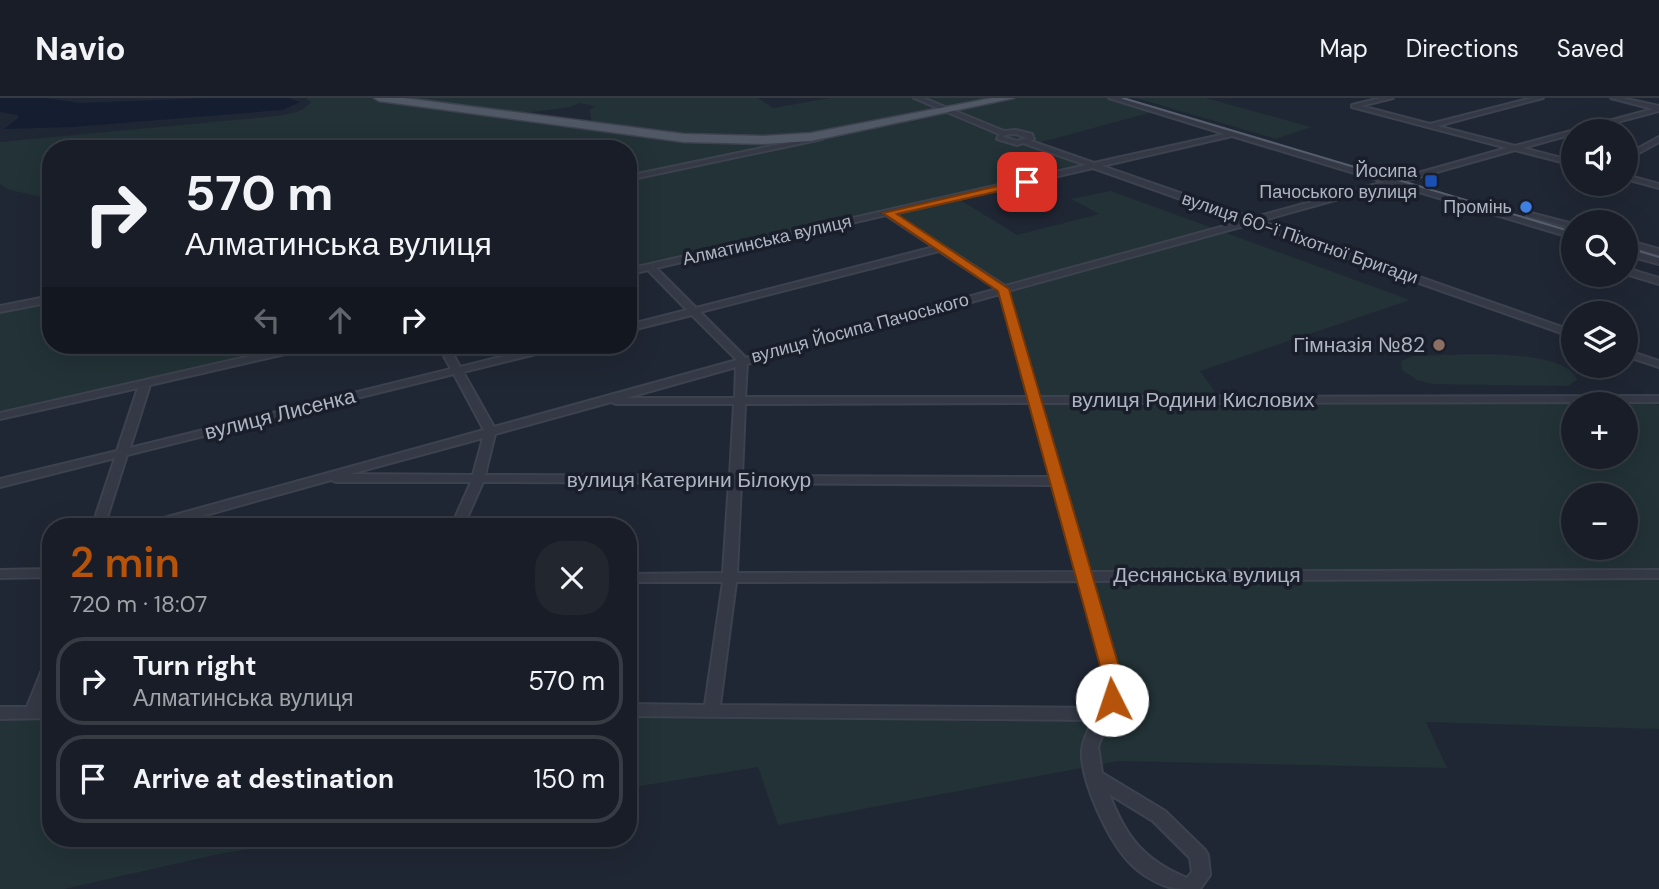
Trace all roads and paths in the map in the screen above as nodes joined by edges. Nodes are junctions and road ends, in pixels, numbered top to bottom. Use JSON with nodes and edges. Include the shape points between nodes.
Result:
{"nodes":[{"id":1,"x":379,"y":98,"type":"edge"},
{"id":2,"x":916,"y":98,"type":"edge"},
{"id":3,"x":1009,"y":98,"type":"edge"},
{"id":4,"x":1112,"y":98,"type":"edge"},
{"id":5,"x":1136,"y":98,"type":"edge"},
{"id":6,"x":1390,"y":98,"type":"edge"},
{"id":7,"x":1541,"y":98,"type":"edge"},
{"id":8,"x":1614,"y":98,"type":"edge"},
{"id":9,"x":1659,"y":108,"type":"edge"},
{"id":10,"x":945,"y":111,"type":"junction"},
{"id":11,"x":1620,"y":119,"type":"edge"},
{"id":12,"x":1429,"y":126,"type":"junction"},
{"id":13,"x":838,"y":134,"type":"junction"},
{"id":14,"x":1233,"y":134,"type":"junction"},
{"id":15,"x":1561,"y":136,"type":"edge"},
{"id":16,"x":1659,"y":139,"type":"edge"},
{"id":17,"x":1514,"y":148,"type":"junction"},
{"id":18,"x":1638,"y":151,"type":"edge"},
{"id":19,"x":1561,"y":160,"type":"edge"},
{"id":20,"x":1097,"y":167,"type":"junction"},
{"id":21,"x":637,"y":176,"type":"edge"},
{"id":22,"x":1409,"y":178,"type":"junction"},
{"id":23,"x":1638,"y":180,"type":"edge"},
{"id":24,"x":1396,"y":181,"type":"junction"},
{"id":25,"x":1659,"y":186,"type":"edge"},
{"id":26,"x":888,"y":213,"type":"junction"},
{"id":27,"x":1250,"y":220,"type":"junction"},
{"id":28,"x":1561,"y":222,"type":"edge"},
{"id":29,"x":1561,"y":232,"type":"edge"},
{"id":30,"x":1638,"y":246,"type":"edge"},
{"id":31,"x":940,"y":248,"type":"junction"},
{"id":32,"x":1659,"y":252,"type":"edge"},
{"id":33,"x":1638,"y":255,"type":"edge"},
{"id":34,"x":1659,"y":261,"type":"edge"},
{"id":35,"x":650,"y":267,"type":"junction"},
{"id":36,"x":637,"y":270,"type":"edge"},
{"id":37,"x":1638,"y":275,"type":"edge"},
{"id":38,"x":1659,"y":281,"type":"edge"},
{"id":39,"x":1003,"y":289,"type":"junction"},
{"id":40,"x":42,"y":301,"type":"edge"},
{"id":41,"x":0,"y":309,"type":"edge"},
{"id":42,"x":695,"y":311,"type":"junction"},
{"id":43,"x":637,"y":326,"type":"edge"},
{"id":44,"x":1561,"y":330,"type":"edge"},
{"id":45,"x":272,"y":354,"type":"edge"},
{"id":46,"x":448,"y":354,"type":"edge"},
{"id":47,"x":524,"y":354,"type":"edge"},
{"id":48,"x":1638,"y":357,"type":"edge"},
{"id":49,"x":742,"y":360,"type":"junction"},
{"id":50,"x":1659,"y":364,"type":"edge"},
{"id":51,"x":457,"y":371,"type":"junction"},
{"id":52,"x":145,"y":383,"type":"junction"},
{"id":53,"x":1659,"y":399,"type":"edge"},
{"id":54,"x":1034,"y":400,"type":"junction"},
{"id":55,"x":601,"y":401,"type":"junction"},
{"id":56,"x":741,"y":401,"type":"junction"},
{"id":57,"x":0,"y":416,"type":"edge"},
{"id":58,"x":490,"y":431,"type":"junction"},
{"id":59,"x":122,"y":452,"type":"junction"},
{"id":60,"x":322,"y":478,"type":"junction"},
{"id":61,"x":478,"y":480,"type":"junction"},
{"id":62,"x":736,"y":481,"type":"junction"},
{"id":63,"x":1057,"y":481,"type":"junction"},
{"id":64,"x":0,"y":483,"type":"edge"},
{"id":65,"x":100,"y":518,"type":"edge"},
{"id":66,"x":179,"y":518,"type":"edge"},
{"id":67,"x":461,"y":518,"type":"edge"},
{"id":68,"x":42,"y":568,"type":"edge"},
{"id":69,"x":33,"y":572,"type":"junction"},
{"id":70,"x":42,"y":572,"type":"edge"},
{"id":71,"x":0,"y":574,"type":"edge"},
{"id":72,"x":1659,"y":574,"type":"edge"},
{"id":73,"x":1083,"y":576,"type":"junction"},
{"id":74,"x":730,"y":577,"type":"junction"},
{"id":75,"x":637,"y":578,"type":"edge"},
{"id":76,"x":42,"y":688,"type":"edge"},
{"id":77,"x":712,"y":709,"type":"junction"},
{"id":78,"x":637,"y":710,"type":"edge"},
{"id":79,"x":33,"y":712,"type":"junction"},
{"id":80,"x":42,"y":712,"type":"edge"},
{"id":81,"x":0,"y":713,"type":"edge"},
{"id":82,"x":1105,"y":714,"type":"junction"},
{"id":83,"x":1096,"y":778,"type":"junction"}],
"edges":[{"from":1,"to":13,"type":"main road","via":[[694,139]]},
{"from":2,"to":10,"type":"street"},
{"from":3,"to":10,"type":"main road"},
{"from":4,"to":14,"type":"street"},
{"from":5,"to":22,"type":"street"},
{"from":6,"to":12,"type":"street","via":[[1354,106]]},
{"from":7,"to":12,"type":"street"},
{"from":8,"to":9,"type":"street"},
{"from":9,"to":11,"type":"street","name":"вулиця Йосипа Пачоського"},
{"from":10,"to":13,"type":"main road"},
{"from":10,"to":20,"type":"street","name":"вулиця 60-ї Піхотної Бригади","via":[[1003,133],[998,136],[1003,140],[1026,142]]},
{"from":12,"to":17,"type":"street"},
{"from":13,"to":21,"type":"street"},
{"from":14,"to":20,"type":"street","name":"Алматинська вулиця"},
{"from":14,"to":24,"type":"street"},
{"from":15,"to":17,"type":"street","name":"вулиця Йосипа Пачоського"},
{"from":16,"to":18,"type":"street"},
{"from":17,"to":19,"type":"street"},
{"from":17,"to":22,"type":"street","name":"вулиця Йосипа Пачоського"},
{"from":20,"to":26,"type":"street","name":"Алматинська вулиця"},
{"from":20,"to":27,"type":"street","name":"вулиця 60-ї Піхотної Бригади"},
{"from":22,"to":24,"type":"street","name":"вулиця Йосипа Пачоського"},
{"from":22,"to":28,"type":"street"},
{"from":23,"to":25,"type":"street"},
{"from":24,"to":27,"type":"street","name":"вулиця Йосипа Пачоського"},
{"from":24,"to":29,"type":"street"},
{"from":26,"to":31,"type":"street"},
{"from":26,"to":35,"type":"street","name":"Алматинська вулиця"},
{"from":27,"to":39,"type":"street","name":"вулиця Йосипа Пачоського"},
{"from":27,"to":44,"type":"street","name":"вулиця 60-ї Піхотної Бригади"},
{"from":30,"to":32,"type":"street"},
{"from":31,"to":39,"type":"street"},
{"from":31,"to":42,"type":"street"},
{"from":33,"to":34,"type":"street"},
{"from":35,"to":36,"type":"street","name":"Алматинська вулиця"},
{"from":35,"to":42,"type":"street"},
{"from":37,"to":38,"type":"street"},
{"from":39,"to":49,"type":"street","name":"вулиця Йосипа Пачоського"},
{"from":39,"to":54,"type":"street"},
{"from":40,"to":41,"type":"street"},
{"from":42,"to":43,"type":"street"},
{"from":42,"to":49,"type":"street"},
{"from":45,"to":52,"type":"street"},
{"from":46,"to":51,"type":"street"},
{"from":47,"to":51,"type":"street","name":"вулиця Лисенка"},
{"from":48,"to":50,"type":"street"},
{"from":49,"to":55,"type":"street","name":"вулиця Йосипа Пачоського"},
{"from":49,"to":56,"type":"street"},
{"from":51,"to":58,"type":"street"},
{"from":51,"to":59,"type":"street","name":"вулиця Лисенка"},
{"from":52,"to":57,"type":"street"},
{"from":52,"to":59,"type":"street"},
{"from":53,"to":54,"type":"street","name":"вулиця Родини Кислових"},
{"from":54,"to":56,"type":"street","name":"вулиця Родини Кислових"},
{"from":54,"to":63,"type":"street"},
{"from":55,"to":56,"type":"street","name":"вулиця Родини Кислових"},
{"from":55,"to":58,"type":"street","name":"вулиця Йосипа Пачоського"},
{"from":56,"to":62,"type":"street"},
{"from":58,"to":60,"type":"street","name":"вулиця Йосипа Пачоського"},
{"from":58,"to":61,"type":"street"},
{"from":59,"to":64,"type":"street","name":"вулиця Лисенка"},
{"from":59,"to":65,"type":"street"},
{"from":60,"to":61,"type":"street","name":"вулиця Катерини Білокур"},
{"from":60,"to":66,"type":"street","name":"вулиця Йосипа Пачоського"},
{"from":61,"to":62,"type":"street","name":"вулиця Катерини Білокур"},
{"from":61,"to":67,"type":"street"},
{"from":62,"to":63,"type":"street","name":"вулиця Катерини Білокур"},
{"from":62,"to":74,"type":"street"},
{"from":63,"to":73,"type":"street"},
{"from":68,"to":69,"type":"street"},
{"from":69,"to":70,"type":"street"},
{"from":69,"to":71,"type":"street"},
{"from":72,"to":73,"type":"street","name":"Деснянська вулиця"},
{"from":73,"to":74,"type":"street","name":"Деснянська вулиця"},
{"from":73,"to":82,"type":"street","via":[[1115,684]]},
{"from":74,"to":75,"type":"street","name":"Деснянська вулиця"},
{"from":74,"to":77,"type":"street"},
{"from":76,"to":79,"type":"street"},
{"from":77,"to":78,"type":"street"},
{"from":77,"to":82,"type":"street"},
{"from":79,"to":80,"type":"street"},
{"from":79,"to":81,"type":"street"},
{"from":82,"to":83,"type":"street","via":[[1090,755]]},
{"from":83,"to":83,"type":"street","via":[[1107,813],[1137,858],[1190,887],[1201,875],[1199,855],[1159,816]]}]}
